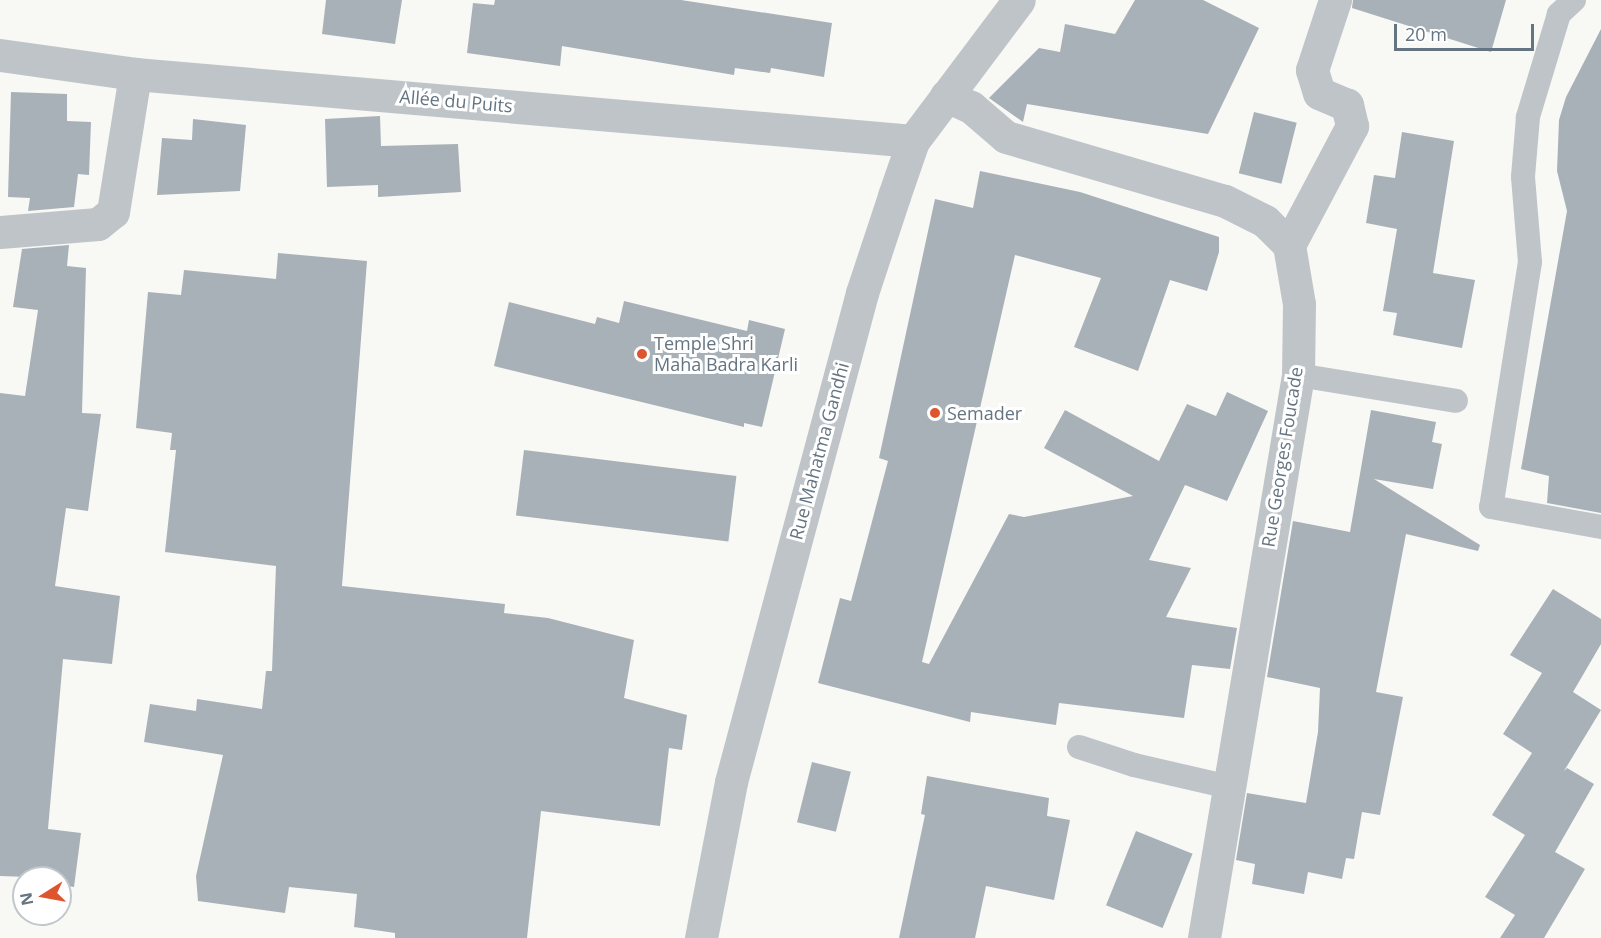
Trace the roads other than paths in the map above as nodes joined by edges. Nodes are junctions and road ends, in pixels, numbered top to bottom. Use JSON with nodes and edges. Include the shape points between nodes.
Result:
{"nodes":[{"id":1,"x":1335,"y":0,"type":"edge"},
{"id":2,"x":1574,"y":0,"type":"edge"},
{"id":3,"x":1014,"y":2,"type":"edge"},
{"id":4,"x":0,"y":54,"type":"edge"},
{"id":5,"x":135,"y":74,"type":"junction"},
{"id":6,"x":946,"y":96,"type":"junction"},
{"id":7,"x":913,"y":141,"type":"junction"},
{"id":8,"x":0,"y":232,"type":"edge"},
{"id":9,"x":1289,"y":245,"type":"junction"},
{"id":10,"x":1298,"y":375,"type":"junction"},
{"id":11,"x":1456,"y":402,"type":"dead end"},
{"id":12,"x":1601,"y":527,"type":"edge"},
{"id":13,"x":1079,"y":747,"type":"dead end"},
{"id":14,"x":1229,"y":787,"type":"junction"},
{"id":15,"x":1210,"y":937,"type":"edge"},
{"id":16,"x":701,"y":938,"type":"edge"}],
"edges":[{"from":1,"to":9,"type":"street","via":[[1312,70],[1319,93],[1347,105],[1352,126]]},
{"from":2,"to":12,"type":"lane","via":[[1559,14],[1528,117],[1523,177],[1530,262],[1491,507]]},
{"from":3,"to":6,"type":"street","name":"Rue Mahatma Gandhi"},
{"from":4,"to":5,"type":"street","name":"Allée du Puits"},
{"from":5,"to":7,"type":"street","name":"Allée du Puits"},
{"from":5,"to":8,"type":"street","via":[[113,212],[98,224]]},
{"from":6,"to":7,"type":"street","name":"Rue Mahatma Gandhi"},
{"from":6,"to":9,"type":"street","via":[[971,107],[1006,137],[1225,201],[1265,221]]},
{"from":7,"to":16,"type":"street","name":"Rue Mahatma Gandhi","via":[[862,293],[734,770]]},
{"from":9,"to":10,"type":"street","name":"Rue Georges Foucade","via":[[1299,304]]},
{"from":10,"to":11,"type":"lane"},
{"from":10,"to":14,"type":"street","name":"Rue Georges Foucade"},
{"from":13,"to":14,"type":"lane","via":[[1134,765]]},
{"from":14,"to":15,"type":"street","name":"Rue Georges Foucade"}]}
